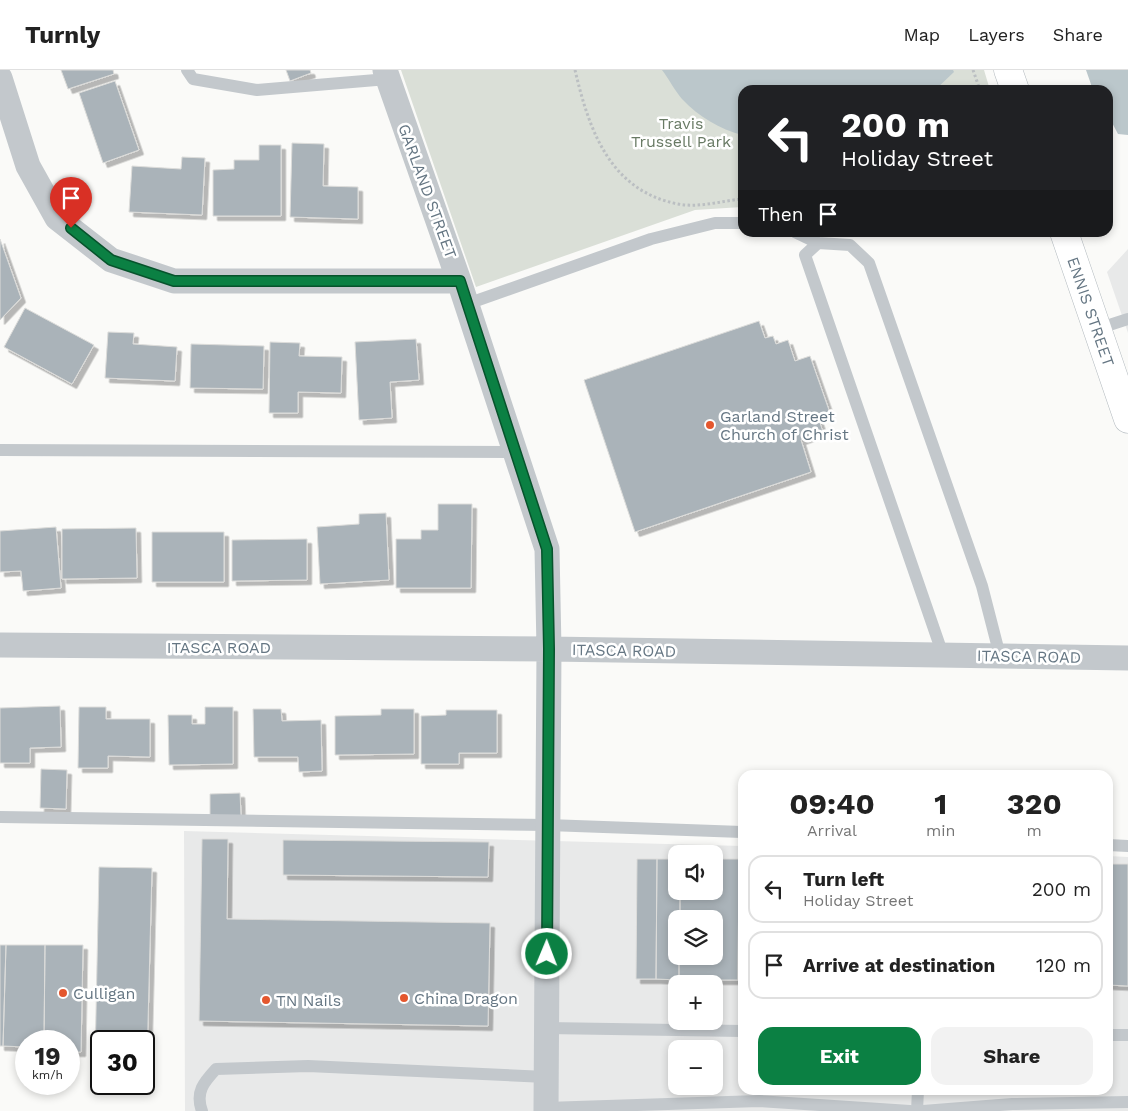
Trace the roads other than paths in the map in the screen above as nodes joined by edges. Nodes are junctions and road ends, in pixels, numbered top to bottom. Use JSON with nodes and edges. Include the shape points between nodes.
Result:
{"nodes":[{"id":1,"x":187,"y":70,"type":"edge"},
{"id":2,"x":1008,"y":70,"type":"edge"},
{"id":3,"x":386,"y":75,"type":"edge"},
{"id":4,"x":0,"y":78,"type":"edge"},
{"id":5,"x":1012,"y":85,"type":"edge"},
{"id":6,"x":738,"y":223,"type":"edge"},
{"id":7,"x":805,"y":237,"type":"edge"},
{"id":8,"x":1066,"y":237,"type":"edge"},
{"id":9,"x":818,"y":243,"type":"junction"},
{"id":10,"x":460,"y":281,"type":"junction"},
{"id":11,"x":467,"y":304,"type":"junction"},
{"id":12,"x":1128,"y":319,"type":"edge"},
{"id":13,"x":1097,"y":329,"type":"junction"},
{"id":14,"x":1128,"y":418,"type":"edge"},
{"id":15,"x":0,"y":450,"type":"edge"},
{"id":16,"x":515,"y":452,"type":"junction"},
{"id":17,"x":0,"y":645,"type":"edge"},
{"id":18,"x":549,"y":649,"type":"junction"},
{"id":19,"x":943,"y":655,"type":"junction"},
{"id":20,"x":1000,"y":656,"type":"junction"},
{"id":21,"x":1128,"y":658,"type":"edge"},
{"id":22,"x":0,"y":817,"type":"edge"},
{"id":23,"x":548,"y":825,"type":"junction"},
{"id":24,"x":738,"y":832,"type":"edge"},
{"id":25,"x":1113,"y":845,"type":"edge"},
{"id":26,"x":1128,"y":846,"type":"edge"},
{"id":27,"x":546,"y":1028,"type":"junction"},
{"id":28,"x":738,"y":1031,"type":"edge"},
{"id":29,"x":1113,"y":1035,"type":"edge"},
{"id":30,"x":1128,"y":1035,"type":"edge"},
{"id":31,"x":546,"y":1077,"type":"junction"},
{"id":32,"x":918,"y":1095,"type":"edge"},
{"id":33,"x":1128,"y":1102,"type":"edge"},
{"id":34,"x":546,"y":1109,"type":"edge"},
{"id":35,"x":202,"y":1111,"type":"edge"},
{"id":36,"x":910,"y":1111,"type":"edge"},
{"id":37,"x":917,"y":1111,"type":"edge"},
{"id":38,"x":924,"y":1111,"type":"edge"}],
"edges":[{"from":1,"to":3,"type":"lane","via":[[193,80],[257,90]]},
{"from":2,"to":5,"type":"main road"},
{"from":3,"to":10,"type":"street","name":"GARLAND STREET"},
{"from":4,"to":10,"type":"street","via":[[28,166],[57,218],[111,260],[174,281]]},
{"from":6,"to":11,"type":"lane","via":[[716,223],[651,239]]},
{"from":7,"to":9,"type":"lane"},
{"from":8,"to":13,"type":"main road","name":"ENNIS STREET"},
{"from":9,"to":19,"type":"lane","via":[[805,255]]},
{"from":9,"to":20,"type":"lane","via":[[850,245],[869,263],[982,586]]},
{"from":10,"to":11,"type":"street","name":"GARLAND STREET"},
{"from":11,"to":16,"type":"street","name":"GARLAND STREET"},
{"from":12,"to":13,"type":"lane"},
{"from":13,"to":14,"type":"main road","name":"ENNIS STREET"},
{"from":15,"to":16,"type":"lane"},
{"from":16,"to":18,"type":"street","name":"GARLAND STREET","via":[[547,549]]},
{"from":17,"to":18,"type":"street","name":"ITASCA ROAD"},
{"from":18,"to":19,"type":"street","name":"ITASCA ROAD"},
{"from":18,"to":23,"type":"street","name":"GARLAND STREET"},
{"from":19,"to":20,"type":"street","name":"ITASCA ROAD"},
{"from":20,"to":21,"type":"street","name":"ITASCA ROAD"},
{"from":22,"to":23,"type":"lane"},
{"from":23,"to":24,"type":"lane"},
{"from":23,"to":27,"type":"street","name":"GARLAND STREET"},
{"from":25,"to":26,"type":"lane"},
{"from":27,"to":28,"type":"lane"},
{"from":27,"to":31,"type":"street","name":"GARLAND STREET"},
{"from":29,"to":30,"type":"lane"},
{"from":31,"to":34,"type":"street","name":"GARLAND STREET"},
{"from":31,"to":35,"type":"lane","via":[[308,1066],[216,1068],[203,1082],[199,1102]]},
{"from":32,"to":37,"type":"lane"},
{"from":33,"to":38,"type":"lane","via":[[1012,1104]]},
{"from":34,"to":36,"type":"lane","via":[[759,1101]]}]}
